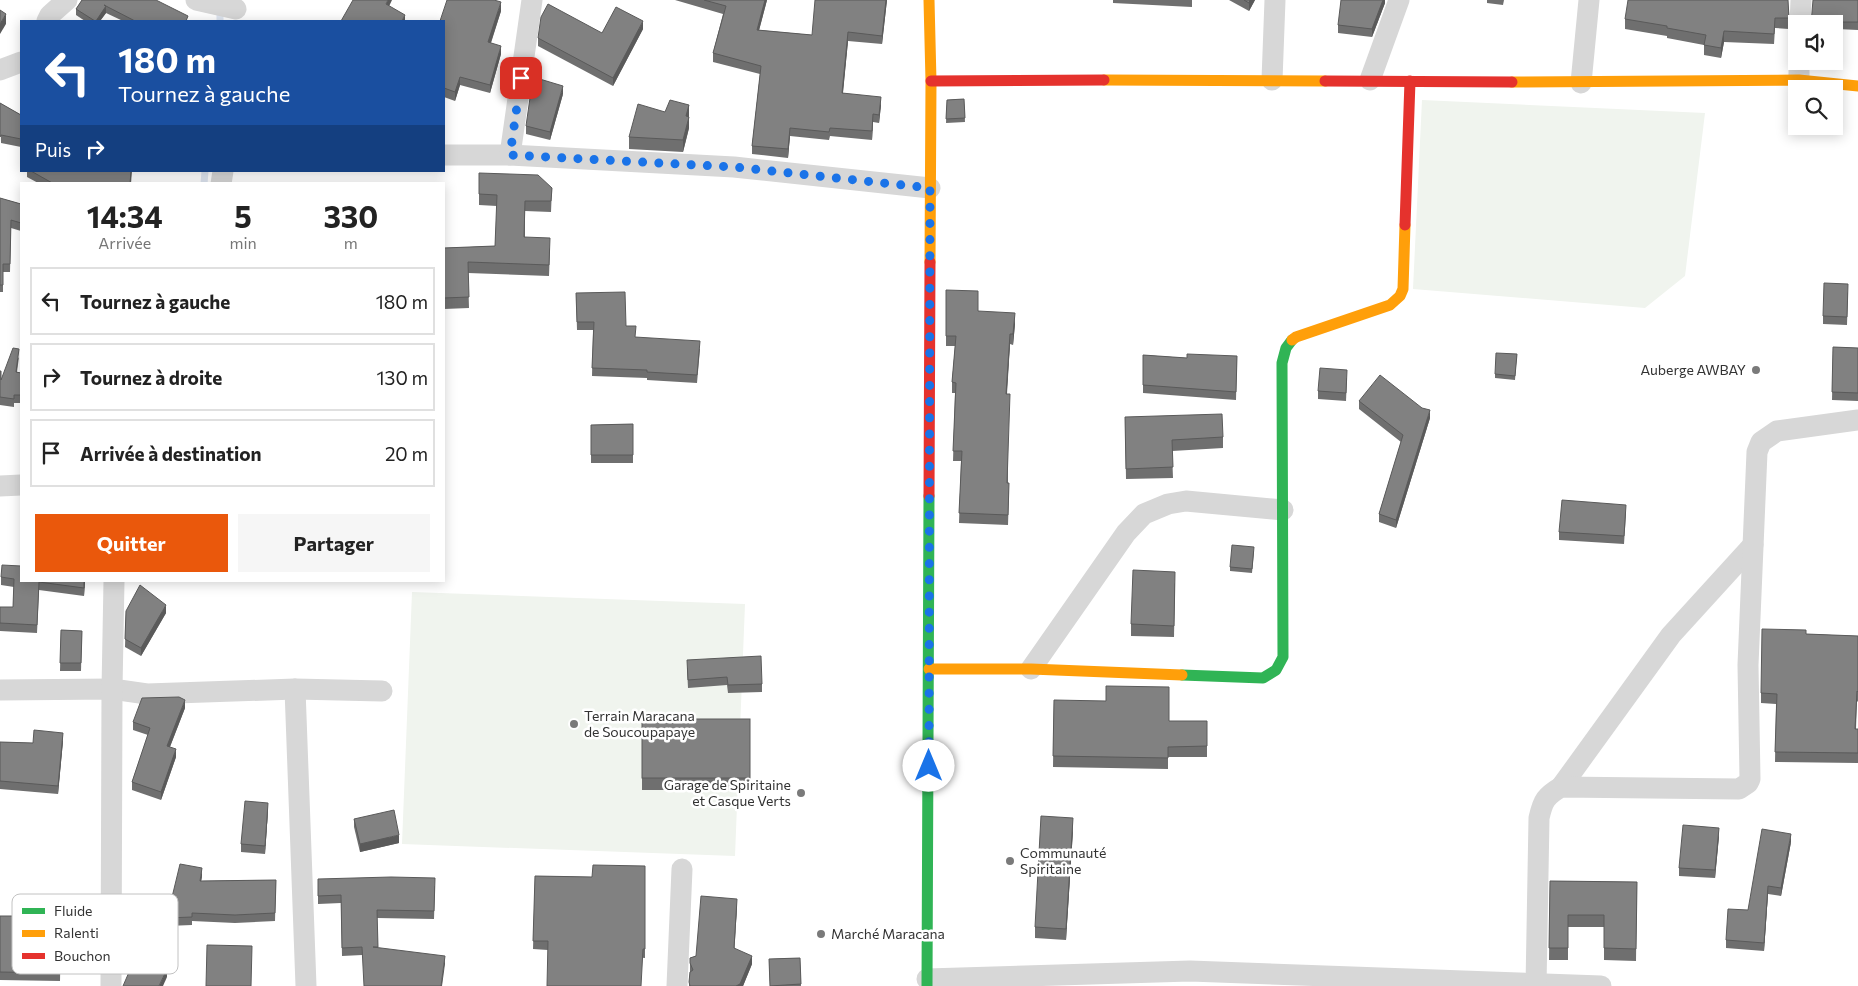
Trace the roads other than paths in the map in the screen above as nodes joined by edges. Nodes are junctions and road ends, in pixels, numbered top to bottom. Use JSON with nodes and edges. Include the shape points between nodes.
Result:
{"nodes":[{"id":1,"x":67,"y":0,"type":"edge"},
{"id":2,"x":196,"y":0,"type":"edge"},
{"id":3,"x":532,"y":0,"type":"edge"},
{"id":4,"x":929,"y":0,"type":"edge"},
{"id":5,"x":1276,"y":0,"type":"edge"},
{"id":6,"x":1399,"y":0,"type":"edge"},
{"id":7,"x":1588,"y":0,"type":"edge"},
{"id":8,"x":1801,"y":0,"type":"edge"},
{"id":9,"x":236,"y":10,"type":"edge"},
{"id":10,"x":1800,"y":15,"type":"edge"},
{"id":11,"x":48,"y":20,"type":"edge"},
{"id":12,"x":20,"y":62,"type":"edge"},
{"id":13,"x":0,"y":70,"type":"edge"},
{"id":14,"x":1799,"y":71,"type":"edge"},
{"id":15,"x":1272,"y":80,"type":"junction"},
{"id":16,"x":1370,"y":80,"type":"junction"},
{"id":17,"x":931,"y":81,"type":"junction"},
{"id":18,"x":1410,"y":81,"type":"junction"},
{"id":19,"x":1581,"y":83,"type":"junction"},
{"id":20,"x":1858,"y":86,"type":"edge"},
{"id":21,"x":445,"y":155,"type":"edge"},
{"id":22,"x":510,"y":155,"type":"junction"},
{"id":23,"x":930,"y":188,"type":"junction"},
{"id":24,"x":1858,"y":420,"type":"edge"},
{"id":25,"x":20,"y":485,"type":"edge"},
{"id":26,"x":0,"y":486,"type":"edge"},
{"id":27,"x":1283,"y":510,"type":"junction"},
{"id":28,"x":1753,"y":545,"type":"junction"},
{"id":29,"x":114,"y":582,"type":"edge"},
{"id":30,"x":929,"y":669,"type":"junction"},
{"id":31,"x":1031,"y":669,"type":"junction"},
{"id":32,"x":112,"y":689,"type":"junction"},
{"id":33,"x":0,"y":690,"type":"edge"},
{"id":34,"x":295,"y":690,"type":"junction"},
{"id":35,"x":382,"y":691,"type":"dead end"},
{"id":36,"x":1561,"y":787,"type":"junction"},
{"id":37,"x":682,"y":869,"type":"dead end"},
{"id":38,"x":111,"y":894,"type":"edge"},
{"id":39,"x":1190,"y":978,"type":"edge"},
{"id":40,"x":927,"y":983,"type":"edge"},
{"id":41,"x":1536,"y":985,"type":"edge"},
{"id":42,"x":306,"y":986,"type":"edge"},
{"id":43,"x":677,"y":986,"type":"edge"},
{"id":44,"x":1601,"y":986,"type":"edge"}],
"edges":[{"from":1,"to":11,"type":"street"},
{"from":2,"to":9,"type":"street"},
{"from":3,"to":22,"type":"street"},
{"from":4,"to":17,"type":"street"},
{"from":5,"to":15,"type":"street"},
{"from":6,"to":16,"type":"street"},
{"from":7,"to":19,"type":"street"},
{"from":8,"to":10,"type":"street"},
{"from":12,"to":13,"type":"street"},
{"from":14,"to":19,"type":"street"},
{"from":14,"to":20,"type":"street"},
{"from":15,"to":16,"type":"street"},
{"from":15,"to":17,"type":"street"},
{"from":16,"to":18,"type":"street"},
{"from":17,"to":23,"type":"street"},
{"from":18,"to":19,"type":"street"},
{"from":18,"to":27,"type":"street","via":[[1403,289],[1390,305],[1296,337],[1284,351]]},
{"from":21,"to":22,"type":"street"},
{"from":22,"to":23,"type":"street","via":[[734,167]]},
{"from":23,"to":30,"type":"street"},
{"from":24,"to":28,"type":"street","via":[[1777,431],[1761,442],[1757,452]]},
{"from":25,"to":26,"type":"street"},
{"from":27,"to":31,"type":"street","via":[[1186,501],[1144,514],[1126,533]]},
{"from":27,"to":31,"type":"street","via":[[1283,657],[1272,675],[1263,678]]},
{"from":28,"to":36,"type":"street","via":[[1671,635]]},
{"from":28,"to":36,"type":"street","via":[[1748,783],[1739,789]]},
{"from":29,"to":32,"type":"street"},
{"from":30,"to":31,"type":"street"},
{"from":30,"to":40,"type":"street"},
{"from":32,"to":33,"type":"street"},
{"from":32,"to":34,"type":"street","via":[[147,694]]},
{"from":32,"to":38,"type":"street"},
{"from":34,"to":35,"type":"street"},
{"from":34,"to":42,"type":"street"},
{"from":36,"to":41,"type":"street","via":[[1543,801],[1539,818]]},
{"from":37,"to":43,"type":"street"},
{"from":39,"to":40,"type":"street"},
{"from":39,"to":41,"type":"street"},
{"from":41,"to":44,"type":"street"}]}
